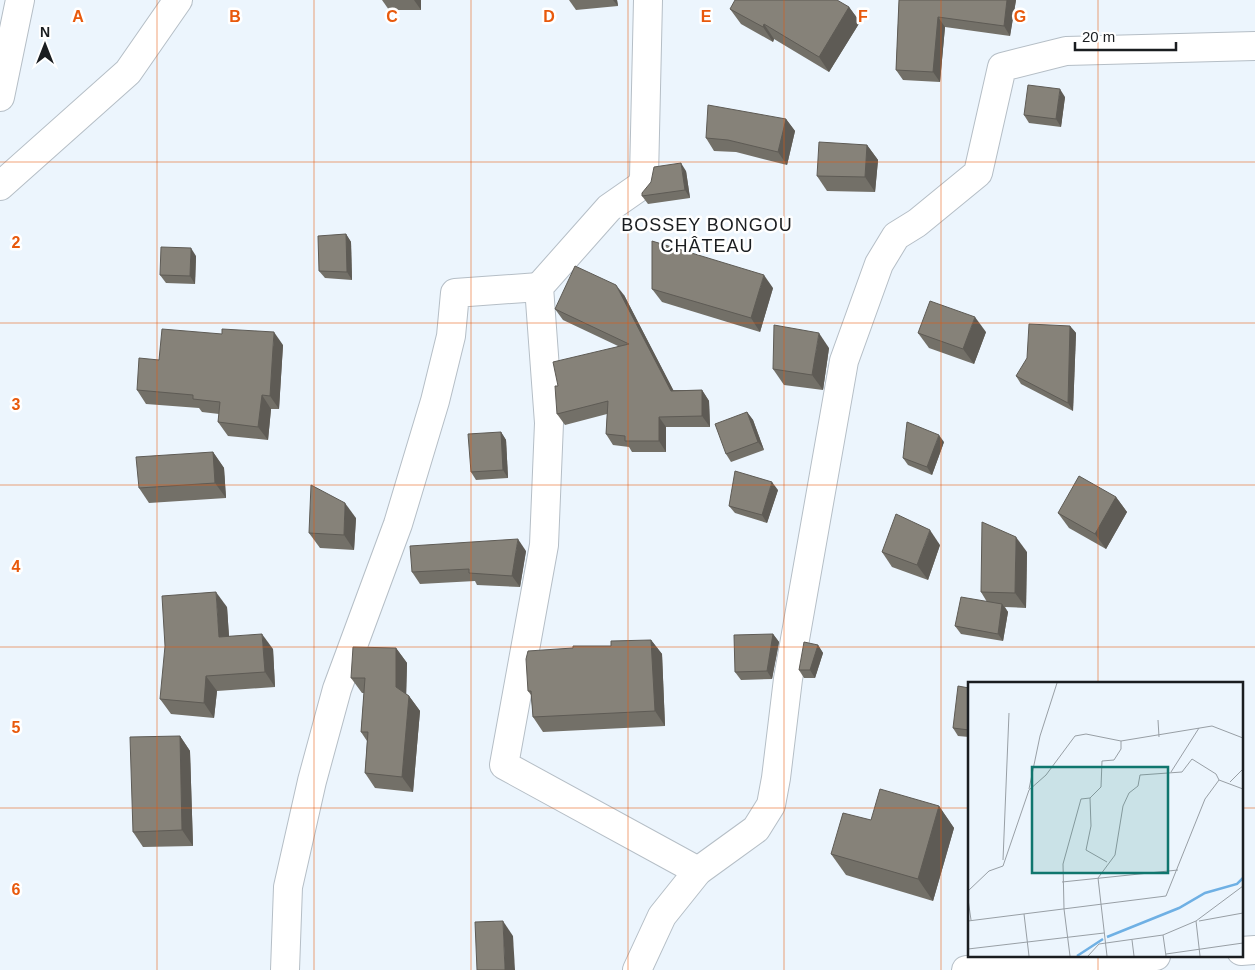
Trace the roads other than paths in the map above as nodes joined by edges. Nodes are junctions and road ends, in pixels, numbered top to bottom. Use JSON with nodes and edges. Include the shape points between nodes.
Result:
{"nodes":[{"id":1,"x":20,"y":0,"type":"edge"},
{"id":2,"x":178,"y":0,"type":"edge"},
{"id":3,"x":648,"y":0,"type":"edge"},
{"id":4,"x":1255,"y":46,"type":"edge"},
{"id":5,"x":0,"y":97,"type":"edge"},
{"id":6,"x":0,"y":186,"type":"edge"},
{"id":7,"x":539,"y":288,"type":"junction"},
{"id":8,"x":698,"y":871,"type":"junction"},
{"id":9,"x":1255,"y":950,"type":"edge"},
{"id":10,"x":1242,"y":951,"type":"edge"},
{"id":11,"x":1124,"y":958,"type":"edge"},
{"id":12,"x":285,"y":970,"type":"edge"},
{"id":13,"x":637,"y":970,"type":"edge"},
{"id":14,"x":966,"y":970,"type":"edge"}],
"edges":[{"from":1,"to":5,"type":"street"},
{"from":2,"to":6,"type":"street","via":[[128,72]]},
{"from":3,"to":7,"type":"street","via":[[642,185],[609,208]]},
{"from":4,"to":8,"type":"street","via":[[1066,51],[1002,67],[978,173],[896,236],[879,264],[844,361],[788,679],[771,805],[756,829]]},
{"from":7,"to":8,"type":"street","via":[[548,423],[544,545],[504,765]]},
{"from":7,"to":12,"type":"street","via":[[455,292],[451,336],[435,401],[398,524],[337,688],[312,781],[288,887]]},
{"from":8,"to":13,"type":"street","via":[[662,916]]},
{"from":9,"to":10,"type":"street"},
{"from":11,"to":14,"type":"street"}]}
